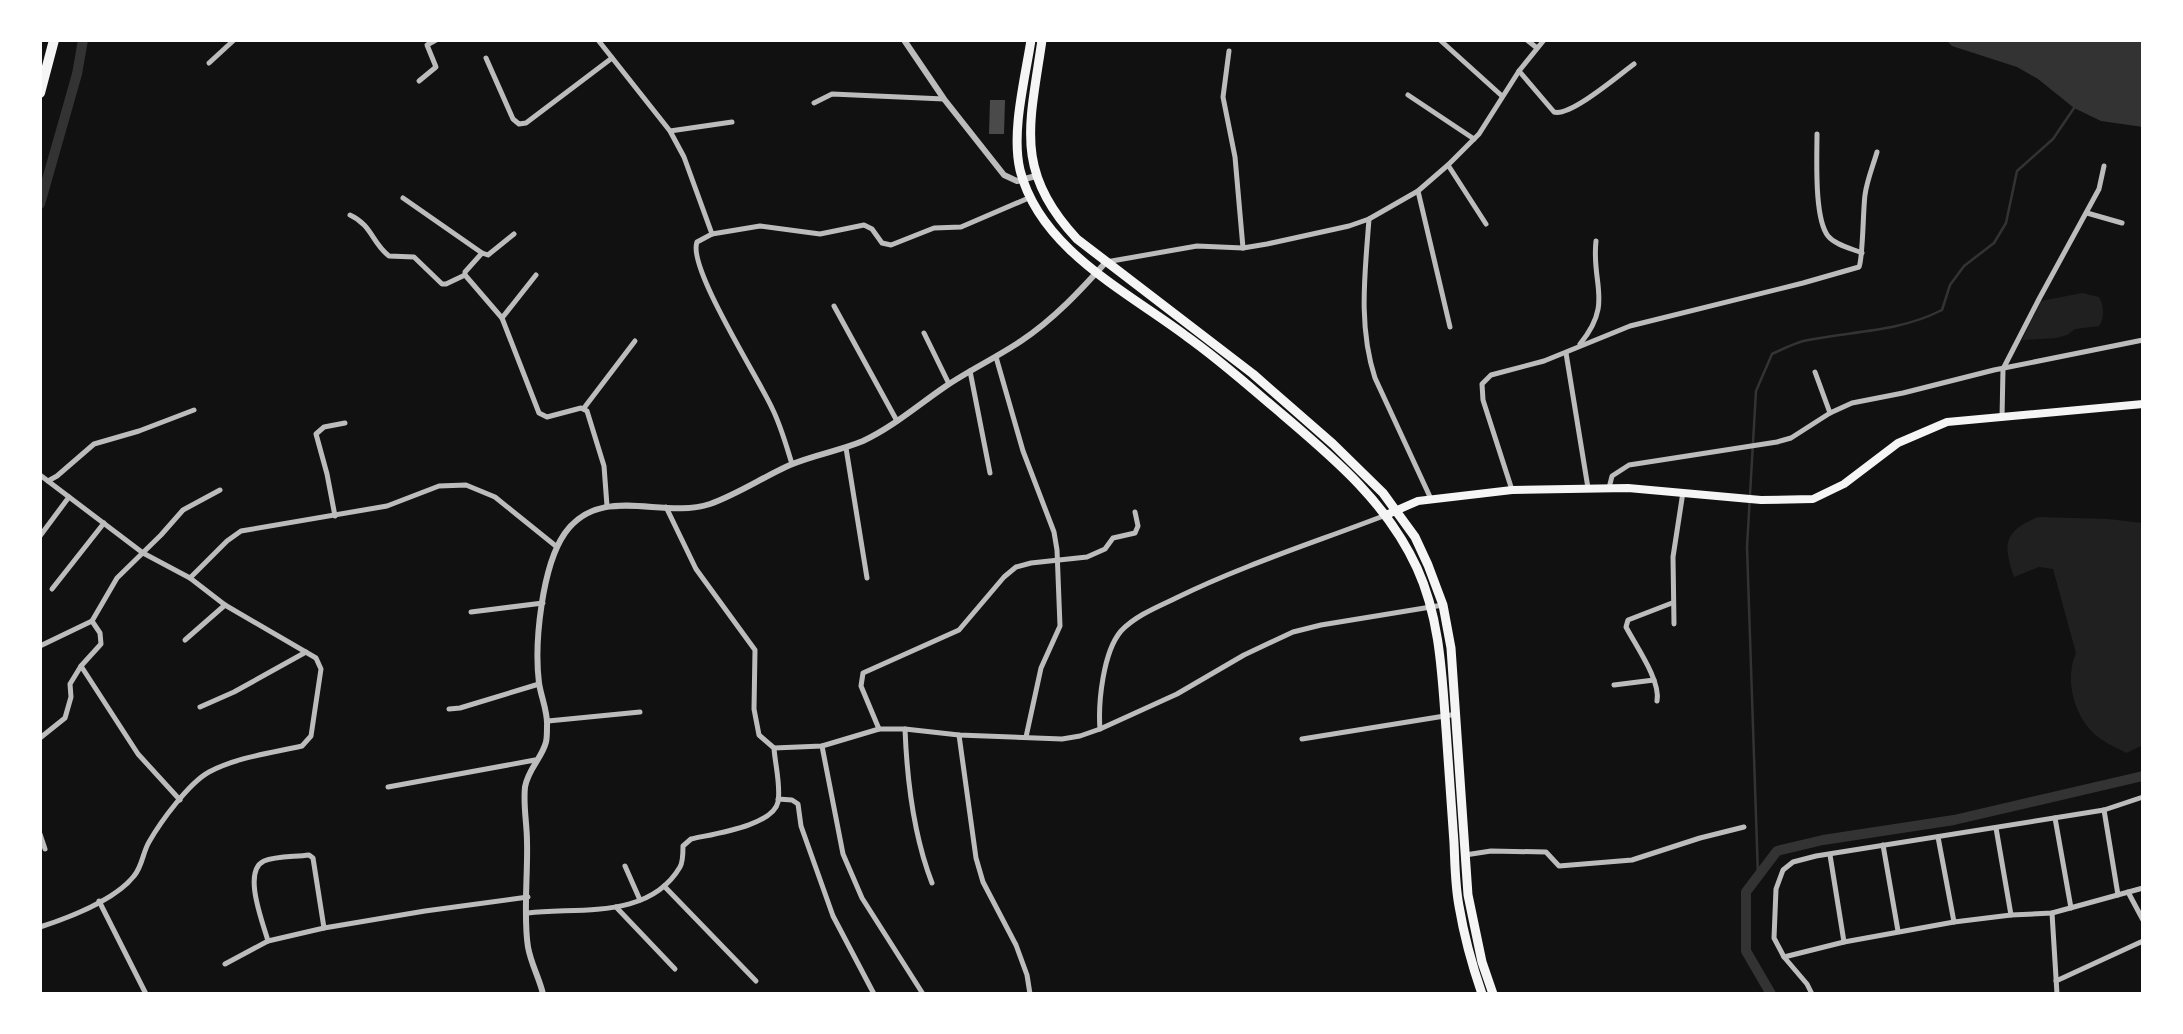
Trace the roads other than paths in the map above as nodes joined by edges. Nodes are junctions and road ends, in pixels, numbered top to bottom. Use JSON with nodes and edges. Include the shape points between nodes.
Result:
{"nodes":[{"id":1,"x":54,"y":40,"type":"edge"},
{"id":2,"x":234,"y":40,"type":"edge"},
{"id":3,"x":436,"y":40,"type":"edge"},
{"id":4,"x":598,"y":40,"type":"edge"},
{"id":5,"x":904,"y":40,"type":"edge"},
{"id":6,"x":1031,"y":40,"type":"edge"},
{"id":7,"x":1042,"y":40,"type":"edge"},
{"id":8,"x":1440,"y":40,"type":"edge"},
{"id":9,"x":1527,"y":40,"type":"edge"},
{"id":10,"x":1544,"y":40,"type":"edge"},
{"id":11,"x":1537,"y":48,"type":"junction"},
{"id":12,"x":1229,"y":51,"type":"dead end"},
{"id":13,"x":486,"y":58,"type":"dead end"},
{"id":14,"x":612,"y":58,"type":"junction"},
{"id":15,"x":209,"y":64,"type":"dead end"},
{"id":16,"x":1634,"y":64,"type":"dead end"},
{"id":17,"x":1519,"y":71,"type":"junction"},
{"id":18,"x":419,"y":81,"type":"dead end"},
{"id":19,"x":40,"y":93,"type":"edge"},
{"id":20,"x":1408,"y":95,"type":"dead end"},
{"id":21,"x":1503,"y":96,"type":"junction"},
{"id":22,"x":944,"y":99,"type":"junction"},
{"id":23,"x":814,"y":103,"type":"dead end"},
{"id":24,"x":732,"y":122,"type":"dead end"},
{"id":25,"x":670,"y":131,"type":"junction"},
{"id":26,"x":1817,"y":134,"type":"dead end"},
{"id":27,"x":1474,"y":139,"type":"junction"},
{"id":28,"x":1877,"y":152,"type":"dead end"},
{"id":29,"x":1448,"y":165,"type":"junction"},
{"id":30,"x":2104,"y":166,"type":"dead end"},
{"id":31,"x":1036,"y":176,"type":"junction"},
{"id":32,"x":1023,"y":179,"type":"junction"},
{"id":33,"x":1418,"y":191,"type":"junction"},
{"id":34,"x":1031,"y":197,"type":"junction"},
{"id":35,"x":403,"y":198,"type":"dead end"},
{"id":36,"x":2087,"y":213,"type":"junction"},
{"id":37,"x":351,"y":215,"type":"dead end"},
{"id":38,"x":1369,"y":219,"type":"junction"},
{"id":39,"x":2122,"y":223,"type":"dead end"},
{"id":40,"x":1486,"y":224,"type":"dead end"},
{"id":41,"x":514,"y":234,"type":"dead end"},
{"id":42,"x":712,"y":234,"type":"junction"},
{"id":43,"x":1596,"y":241,"type":"dead end"},
{"id":44,"x":1243,"y":247,"type":"junction"},
{"id":45,"x":482,"y":253,"type":"junction"},
{"id":46,"x":1862,"y":253,"type":"junction"},
{"id":47,"x":1106,"y":262,"type":"junction"},
{"id":48,"x":1097,"y":272,"type":"junction"},
{"id":49,"x":465,"y":275,"type":"junction"},
{"id":50,"x":536,"y":275,"type":"dead end"},
{"id":51,"x":834,"y":306,"type":"dead end"},
{"id":52,"x":502,"y":318,"type":"junction"},
{"id":53,"x":1450,"y":327,"type":"dead end"},
{"id":54,"x":924,"y":333,"type":"dead end"},
{"id":55,"x":2143,"y":340,"type":"edge"},
{"id":56,"x":635,"y":341,"type":"dead end"},
{"id":57,"x":1577,"y":347,"type":"junction"},
{"id":58,"x":1566,"y":353,"type":"junction"},
{"id":59,"x":996,"y":357,"type":"junction"},
{"id":60,"x":2003,"y":369,"type":"junction"},
{"id":61,"x":970,"y":371,"type":"junction"},
{"id":62,"x":1815,"y":372,"type":"dead end"},
{"id":63,"x":949,"y":384,"type":"junction"},
{"id":64,"x":2143,"y":404,"type":"edge"},
{"id":65,"x":584,"y":408,"type":"junction"},
{"id":66,"x":194,"y":410,"type":"dead end"},
{"id":67,"x":1830,"y":413,"type":"junction"},
{"id":68,"x":2002,"y":418,"type":"junction"},
{"id":69,"x":897,"y":421,"type":"junction"},
{"id":70,"x":345,"y":423,"type":"dead end"},
{"id":71,"x":846,"y":448,"type":"junction"},
{"id":72,"x":792,"y":464,"type":"junction"},
{"id":73,"x":990,"y":473,"type":"dead end"},
{"id":74,"x":40,"y":475,"type":"edge"},
{"id":75,"x":48,"y":481,"type":"junction"},
{"id":76,"x":1588,"y":488,"type":"junction"},
{"id":77,"x":1609,"y":488,"type":"junction"},
{"id":78,"x":220,"y":490,"type":"dead end"},
{"id":79,"x":1512,"y":490,"type":"junction"},
{"id":80,"x":1683,"y":492,"type":"junction"},
{"id":81,"x":69,"y":497,"type":"junction"},
{"id":82,"x":1430,"y":499,"type":"junction"},
{"id":83,"x":607,"y":506,"type":"junction"},
{"id":84,"x":666,"y":507,"type":"junction"},
{"id":85,"x":1396,"y":509,"type":"junction"},
{"id":86,"x":1135,"y":512,"type":"dead end"},
{"id":87,"x":1386,"y":515,"type":"junction"},
{"id":88,"x":335,"y":516,"type":"junction"},
{"id":89,"x":104,"y":523,"type":"junction"},
{"id":90,"x":40,"y":536,"type":"edge"},
{"id":91,"x":556,"y":547,"type":"junction"},
{"id":92,"x":143,"y":553,"type":"junction"},
{"id":93,"x":1057,"y":561,"type":"junction"},
{"id":94,"x":190,"y":578,"type":"junction"},
{"id":95,"x":867,"y":578,"type":"dead end"},
{"id":96,"x":52,"y":589,"type":"dead end"},
{"id":97,"x":543,"y":603,"type":"junction"},
{"id":98,"x":1672,"y":603,"type":"junction"},
{"id":99,"x":225,"y":605,"type":"junction"},
{"id":100,"x":1430,"y":606,"type":"junction"},
{"id":101,"x":1443,"y":606,"type":"junction"},
{"id":102,"x":471,"y":612,"type":"dead end"},
{"id":103,"x":92,"y":621,"type":"junction"},
{"id":104,"x":1674,"y":624,"type":"dead end"},
{"id":105,"x":186,"y":640,"type":"dead end"},
{"id":106,"x":40,"y":646,"type":"edge"},
{"id":107,"x":306,"y":652,"type":"junction"},
{"id":108,"x":81,"y":666,"type":"junction"},
{"id":109,"x":1654,"y":680,"type":"junction"},
{"id":110,"x":540,"y":684,"type":"junction"},
{"id":111,"x":1615,"y":685,"type":"dead end"},
{"id":112,"x":1657,"y":701,"type":"dead end"},
{"id":113,"x":200,"y":707,"type":"dead end"},
{"id":114,"x":449,"y":709,"type":"dead end"},
{"id":115,"x":640,"y":712,"type":"dead end"},
{"id":116,"x":1457,"y":714,"type":"junction"},
{"id":117,"x":1445,"y":716,"type":"junction"},
{"id":118,"x":548,"y":721,"type":"junction"},
{"id":119,"x":879,"y":729,"type":"junction"},
{"id":120,"x":905,"y":729,"type":"junction"},
{"id":121,"x":1100,"y":729,"type":"junction"},
{"id":122,"x":959,"y":735,"type":"junction"},
{"id":123,"x":1026,"y":737,"type":"junction"},
{"id":124,"x":40,"y":738,"type":"edge"},
{"id":125,"x":1302,"y":739,"type":"dead end"},
{"id":126,"x":822,"y":746,"type":"junction"},
{"id":127,"x":774,"y":748,"type":"junction"},
{"id":128,"x":535,"y":760,"type":"junction"},
{"id":129,"x":388,"y":786,"type":"dead end"},
{"id":130,"x":2143,"y":797,"type":"edge"},
{"id":131,"x":779,"y":799,"type":"junction"},
{"id":132,"x":180,"y":800,"type":"junction"},
{"id":133,"x":2104,"y":810,"type":"junction"},
{"id":134,"x":2055,"y":818,"type":"junction"},
{"id":135,"x":1744,"y":827,"type":"dead end"},
{"id":136,"x":1996,"y":828,"type":"junction"},
{"id":137,"x":40,"y":834,"type":"edge"},
{"id":138,"x":1938,"y":837,"type":"junction"},
{"id":139,"x":1884,"y":845,"type":"junction"},
{"id":140,"x":45,"y":849,"type":"dead end"},
{"id":141,"x":1830,"y":855,"type":"junction"},
{"id":142,"x":1464,"y":856,"type":"junction"},
{"id":143,"x":625,"y":866,"type":"dead end"},
{"id":144,"x":932,"y":883,"type":"dead end"},
{"id":145,"x":664,"y":886,"type":"junction"},
{"id":146,"x":2143,"y":887,"type":"edge"},
{"id":147,"x":2128,"y":892,"type":"junction"},
{"id":148,"x":2118,"y":895,"type":"junction"},
{"id":149,"x":528,"y":897,"type":"junction"},
{"id":150,"x":640,"y":900,"type":"junction"},
{"id":151,"x":99,"y":901,"type":"junction"},
{"id":152,"x":616,"y":908,"type":"junction"},
{"id":153,"x":2071,"y":908,"type":"junction"},
{"id":154,"x":528,"y":913,"type":"junction"},
{"id":155,"x":2052,"y":913,"type":"junction"},
{"id":156,"x":2011,"y":915,"type":"junction"},
{"id":157,"x":2143,"y":920,"type":"edge"},
{"id":158,"x":1954,"y":922,"type":"junction"},
{"id":159,"x":40,"y":928,"type":"edge"},
{"id":160,"x":324,"y":928,"type":"junction"},
{"id":161,"x":1898,"y":931,"type":"junction"},
{"id":162,"x":268,"y":941,"type":"junction"},
{"id":163,"x":2143,"y":941,"type":"edge"},
{"id":164,"x":1844,"y":942,"type":"junction"},
{"id":165,"x":1784,"y":957,"type":"junction"},
{"id":166,"x":225,"y":964,"type":"dead end"},
{"id":167,"x":675,"y":969,"type":"dead end"},
{"id":168,"x":756,"y":981,"type":"dead end"},
{"id":169,"x":2056,"y":981,"type":"junction"},
{"id":170,"x":145,"y":994,"type":"edge"},
{"id":171,"x":543,"y":994,"type":"edge"},
{"id":172,"x":874,"y":994,"type":"edge"},
{"id":173,"x":923,"y":994,"type":"edge"},
{"id":174,"x":1030,"y":994,"type":"edge"},
{"id":175,"x":1482,"y":994,"type":"edge"},
{"id":176,"x":1493,"y":994,"type":"edge"},
{"id":177,"x":1812,"y":994,"type":"edge"},
{"id":178,"x":2057,"y":994,"type":"edge"}],
"edges":[{"from":1,"to":19,"type":"highway"},
{"from":2,"to":15,"type":"street"},
{"from":3,"to":18,"type":"street","via":[[427,45],[436,67]]},
{"from":4,"to":14,"type":"street"},
{"from":5,"to":22,"type":"street"},
{"from":6,"to":32,"type":"highway","via":[[1018,140]]},
{"from":7,"to":31,"type":"highway","via":[[1030,142]]},
{"from":8,"to":21,"type":"street"},
{"from":9,"to":11,"type":"street"},
{"from":10,"to":11,"type":"street"},
{"from":11,"to":17,"type":"street"},
{"from":12,"to":44,"type":"street","via":[[1223,97],[1235,158]]},
{"from":13,"to":14,"type":"street","via":[[519,124]]},
{"from":14,"to":25,"type":"street"},
{"from":16,"to":17,"type":"street","via":[[1573,109],[1559,114]]},
{"from":17,"to":21,"type":"street"},
{"from":20,"to":27,"type":"street"},
{"from":21,"to":27,"type":"street"},
{"from":22,"to":23,"type":"street","via":[[832,94]]},
{"from":22,"to":32,"type":"street","via":[[1004,175]]},
{"from":24,"to":25,"type":"street"},
{"from":25,"to":42,"type":"street"},
{"from":26,"to":46,"type":"street","via":[[1822,223],[1828,236]]},
{"from":27,"to":29,"type":"street"},
{"from":28,"to":46,"type":"street","via":[[1865,191]]},
{"from":29,"to":33,"type":"street"},
{"from":29,"to":40,"type":"street"},
{"from":30,"to":36,"type":"street"},
{"from":31,"to":32,"type":"street"},
{"from":31,"to":47,"type":"highway","via":[[1066,227]]},
{"from":32,"to":34,"type":"highway"},
{"from":33,"to":38,"type":"street"},
{"from":33,"to":53,"type":"street"},
{"from":34,"to":42,"type":"street","via":[[961,227],[926,230],[891,245],[882,243],[864,225],[820,234],[760,226]]},
{"from":34,"to":48,"type":"highway","via":[[1056,235]]},
{"from":35,"to":45,"type":"street"},
{"from":36,"to":39,"type":"street"},
{"from":36,"to":60,"type":"street"},
{"from":37,"to":49,"type":"street","via":[[362,220],[388,256],[414,257],[442,284]]},
{"from":38,"to":44,"type":"street"},
{"from":38,"to":82,"type":"street","via":[[1363,311],[1368,357]]},
{"from":41,"to":45,"type":"street","via":[[488,255]]},
{"from":42,"to":72,"type":"street","via":[[694,249],[699,268],[771,405]]},
{"from":43,"to":57,"type":"street","via":[[1594,259],[1601,296],[1590,332]]},
{"from":44,"to":47,"type":"street","via":[[1197,246]]},
{"from":45,"to":49,"type":"street"},
{"from":46,"to":57,"type":"street","via":[[1859,267],[1835,275],[1630,326]]},
{"from":47,"to":48,"type":"street"},
{"from":47,"to":85,"type":"highway","via":[[1253,374],[1356,466]]},
{"from":48,"to":59,"type":"street","via":[[1067,304]]},
{"from":48,"to":87,"type":"highway","via":[[1246,383],[1349,472]]},
{"from":49,"to":52,"type":"street"},
{"from":50,"to":52,"type":"street"},
{"from":51,"to":69,"type":"street"},
{"from":52,"to":65,"type":"street","via":[[538,413],[547,417]]},
{"from":54,"to":63,"type":"street"},
{"from":55,"to":60,"type":"street"},
{"from":56,"to":65,"type":"street"},
{"from":57,"to":58,"type":"street"},
{"from":58,"to":76,"type":"street"},
{"from":58,"to":79,"type":"street","via":[[1497,372],[1482,384]]},
{"from":59,"to":61,"type":"street"},
{"from":59,"to":93,"type":"street","via":[[1023,451],[1054,532]]},
{"from":60,"to":67,"type":"street"},
{"from":60,"to":68,"type":"street"},
{"from":61,"to":63,"type":"street"},
{"from":61,"to":73,"type":"street"},
{"from":62,"to":67,"type":"street"},
{"from":63,"to":69,"type":"street"},
{"from":64,"to":68,"type":"main road"},
{"from":65,"to":83,"type":"street","via":[[604,466]]},
{"from":66,"to":75,"type":"street","via":[[94,444]]},
{"from":67,"to":77,"type":"street","via":[[1791,438],[1629,466],[1612,476]]},
{"from":68,"to":80,"type":"main road","via":[[1947,422],[1917,434],[1813,499]]},
{"from":69,"to":71,"type":"street"},
{"from":70,"to":88,"type":"street","via":[[324,427],[316,434]]},
{"from":71,"to":72,"type":"street"},
{"from":71,"to":95,"type":"street"},
{"from":72,"to":84,"type":"street","via":[[708,504]]},
{"from":74,"to":75,"type":"street"},
{"from":75,"to":81,"type":"street"},
{"from":76,"to":77,"type":"main road"},
{"from":76,"to":79,"type":"main road"},
{"from":77,"to":80,"type":"main road"},
{"from":78,"to":92,"type":"street","via":[[183,510]]},
{"from":79,"to":82,"type":"main road"},
{"from":80,"to":98,"type":"street","via":[[1673,557]]},
{"from":81,"to":89,"type":"street"},
{"from":81,"to":90,"type":"street"},
{"from":82,"to":85,"type":"main road"},
{"from":83,"to":84,"type":"street"},
{"from":83,"to":91,"type":"street","via":[[580,519]]},
{"from":84,"to":127,"type":"street","via":[[695,569],[755,650],[754,709],[759,735]]},
{"from":85,"to":87,"type":"main road"},
{"from":85,"to":101,"type":"highway","via":[[1419,546]]},
{"from":86,"to":93,"type":"street","via":[[1135,533],[1113,538],[1105,549],[1087,557]]},
{"from":87,"to":100,"type":"highway","via":[[1418,569]]},
{"from":87,"to":121,"type":"street","via":[[1223,577],[1153,609],[1122,630],[1110,651]]},
{"from":88,"to":91,"type":"street","via":[[387,506],[439,486],[466,485],[495,497]]},
{"from":88,"to":94,"type":"street","via":[[241,531]]},
{"from":89,"to":92,"type":"street"},
{"from":89,"to":96,"type":"street"},
{"from":91,"to":97,"type":"street"},
{"from":92,"to":94,"type":"street"},
{"from":92,"to":103,"type":"street","via":[[117,578]]},
{"from":93,"to":119,"type":"street","via":[[1016,567],[959,630],[863,673],[860,686]]},
{"from":93,"to":123,"type":"street","via":[[1060,626],[1041,668]]},
{"from":94,"to":99,"type":"street"},
{"from":97,"to":102,"type":"street"},
{"from":97,"to":110,"type":"street","via":[[537,653]]},
{"from":98,"to":104,"type":"street"},
{"from":98,"to":109,"type":"street","via":[[1628,620],[1626,627]]},
{"from":99,"to":105,"type":"street"},
{"from":99,"to":107,"type":"street"},
{"from":100,"to":101,"type":"street"},
{"from":100,"to":117,"type":"highway","via":[[1441,658]]},
{"from":100,"to":121,"type":"street","via":[[1293,632]]},
{"from":101,"to":116,"type":"highway"},
{"from":103,"to":106,"type":"street"},
{"from":103,"to":108,"type":"street","via":[[101,644]]},
{"from":107,"to":113,"type":"street"},
{"from":107,"to":132,"type":"street","via":[[316,658],[321,669],[310,736],[302,747],[209,772]]},
{"from":108,"to":124,"type":"street","via":[[70,684],[65,718]]},
{"from":108,"to":132,"type":"street","via":[[138,754]]},
{"from":109,"to":111,"type":"street"},
{"from":109,"to":112,"type":"street"},
{"from":110,"to":114,"type":"street"},
{"from":110,"to":118,"type":"street"},
{"from":115,"to":118,"type":"street"},
{"from":116,"to":117,"type":"street"},
{"from":116,"to":142,"type":"highway"},
{"from":117,"to":125,"type":"street"},
{"from":117,"to":175,"type":"highway","via":[[1457,896]]},
{"from":118,"to":128,"type":"street","via":[[546,744]]},
{"from":119,"to":120,"type":"street"},
{"from":119,"to":126,"type":"street"},
{"from":120,"to":122,"type":"street"},
{"from":120,"to":144,"type":"street","via":[[906,774],[921,855]]},
{"from":121,"to":123,"type":"street","via":[[1062,739]]},
{"from":122,"to":123,"type":"street"},
{"from":122,"to":174,"type":"street","via":[[976,858],[983,882],[1016,946]]},
{"from":126,"to":127,"type":"street"},
{"from":126,"to":173,"type":"street","via":[[843,854],[862,898]]},
{"from":127,"to":131,"type":"street"},
{"from":128,"to":129,"type":"street"},
{"from":128,"to":149,"type":"street","via":[[524,801]]},
{"from":130,"to":133,"type":"street"},
{"from":131,"to":145,"type":"street","via":[[775,810],[758,822],[691,839],[683,846],[681,866]]},
{"from":131,"to":172,"type":"street","via":[[798,804],[801,826],[833,916]]},
{"from":132,"to":151,"type":"street","via":[[149,842],[135,875]]},
{"from":133,"to":134,"type":"street"},
{"from":133,"to":148,"type":"street"},
{"from":134,"to":136,"type":"street"},
{"from":134,"to":153,"type":"street"},
{"from":135,"to":142,"type":"street","via":[[1632,860],[1559,866],[1546,852],[1490,851]]},
{"from":136,"to":138,"type":"street"},
{"from":136,"to":156,"type":"street"},
{"from":137,"to":140,"type":"street"},
{"from":138,"to":139,"type":"street"},
{"from":138,"to":158,"type":"street"},
{"from":139,"to":141,"type":"street"},
{"from":139,"to":161,"type":"street"},
{"from":141,"to":164,"type":"street"},
{"from":141,"to":165,"type":"street","via":[[1793,862],[1783,870],[1776,889],[1774,938]]},
{"from":142,"to":176,"type":"highway","via":[[1472,921]]},
{"from":143,"to":150,"type":"street"},
{"from":145,"to":150,"type":"street"},
{"from":145,"to":168,"type":"street"},
{"from":146,"to":147,"type":"street"},
{"from":147,"to":148,"type":"street"},
{"from":147,"to":157,"type":"street"},
{"from":148,"to":153,"type":"street"},
{"from":149,"to":154,"type":"street"},
{"from":149,"to":160,"type":"street"},
{"from":150,"to":152,"type":"street"},
{"from":151,"to":159,"type":"street"},
{"from":151,"to":170,"type":"street"},
{"from":152,"to":154,"type":"street"},
{"from":152,"to":167,"type":"street"},
{"from":153,"to":155,"type":"street"},
{"from":154,"to":171,"type":"street","via":[[527,942]]},
{"from":155,"to":156,"type":"street"},
{"from":155,"to":169,"type":"street"},
{"from":156,"to":158,"type":"street"},
{"from":158,"to":161,"type":"street"},
{"from":160,"to":162,"type":"street"},
{"from":160,"to":162,"type":"street","via":[[313,859],[309,855],[266,860],[258,866],[253,885]]},
{"from":161,"to":164,"type":"street"},
{"from":162,"to":166,"type":"street"},
{"from":163,"to":169,"type":"street"},
{"from":164,"to":165,"type":"street"},
{"from":165,"to":177,"type":"street"},
{"from":169,"to":178,"type":"street"}]}
